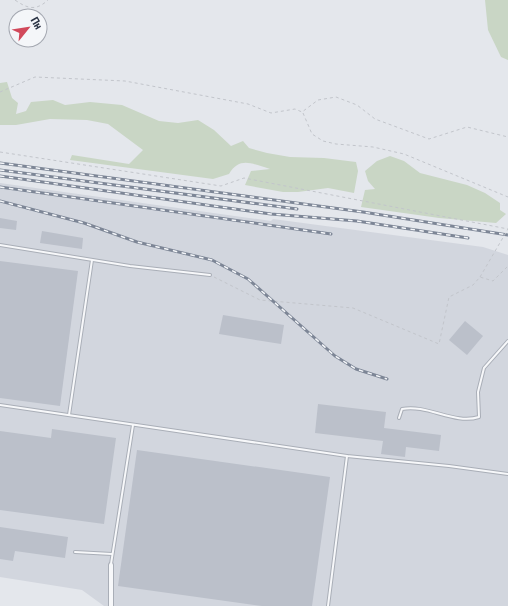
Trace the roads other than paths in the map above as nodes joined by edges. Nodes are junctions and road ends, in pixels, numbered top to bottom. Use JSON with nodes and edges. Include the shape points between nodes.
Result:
{"nodes":[{"id":1,"x":0,"y":245,"type":"edge"},
{"id":2,"x":92,"y":260,"type":"junction"},
{"id":3,"x":210,"y":275,"type":"road end"},
{"id":4,"x":508,"y":341,"type":"edge"},
{"id":5,"x":0,"y":404,"type":"edge"},
{"id":6,"x":69,"y":415,"type":"junction"},
{"id":7,"x":399,"y":418,"type":"dead end"},
{"id":8,"x":133,"y":425,"type":"junction"},
{"id":9,"x":347,"y":456,"type":"junction"},
{"id":10,"x":508,"y":474,"type":"edge"},
{"id":11,"x":75,"y":552,"type":"dead end"},
{"id":12,"x":112,"y":554,"type":"junction"},
{"id":13,"x":111,"y":565,"type":"joint"},
{"id":14,"x":111,"y":606,"type":"edge"},
{"id":15,"x":328,"y":606,"type":"edge"}],
"edges":[{"from":1,"to":2,"type":"lane"},
{"from":2,"to":3,"type":"lane"},
{"from":2,"to":6,"type":"lane"},
{"from":4,"to":7,"type":"lane","via":[[484,368],[478,392],[479,417],[470,420],[410,407],[402,409]]},
{"from":5,"to":6,"type":"lane"},
{"from":6,"to":8,"type":"lane"},
{"from":8,"to":9,"type":"lane"},
{"from":8,"to":12,"type":"lane"},
{"from":9,"to":10,"type":"lane"},
{"from":9,"to":15,"type":"lane"},
{"from":11,"to":12,"type":"lane"},
{"from":12,"to":13,"type":"lane"},
{"from":13,"to":14,"type":"street"}]}
